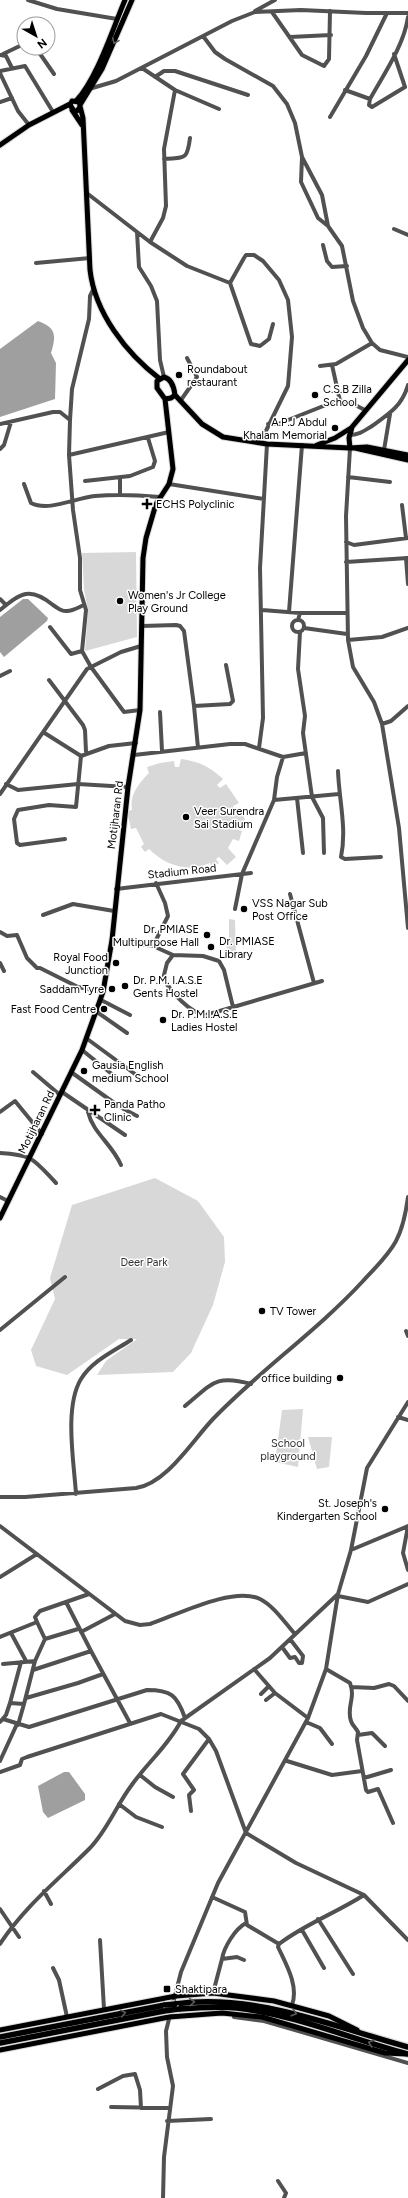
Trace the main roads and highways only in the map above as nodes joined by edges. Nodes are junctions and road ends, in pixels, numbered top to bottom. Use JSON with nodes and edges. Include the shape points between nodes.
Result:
{"nodes":[{"id":1,"x":124,"y":2,"type":"edge"},
{"id":2,"x":131,"y":2,"type":"edge"},
{"id":3,"x":87,"y":89,"type":"junction"},
{"id":4,"x":76,"y":101,"type":"junction"},
{"id":5,"x":80,"y":106,"type":"junction"},
{"id":6,"x":71,"y":108,"type":"junction"},
{"id":7,"x":82,"y":126,"type":"junction"},
{"id":8,"x":0,"y":146,"type":"edge"},
{"id":9,"x":408,"y":359,"type":"edge"},
{"id":10,"x":162,"y":378,"type":"junction"},
{"id":11,"x":175,"y":395,"type":"junction"},
{"id":12,"x":165,"y":399,"type":"junction"},
{"id":13,"x":352,"y":427,"type":"junction"},
{"id":14,"x":314,"y":446,"type":"junction"},
{"id":15,"x":353,"y":448,"type":"junction"},
{"id":16,"x":408,"y":455,"type":"edge"},
{"id":17,"x":408,"y":460,"type":"edge"},
{"id":18,"x":0,"y":1218,"type":"edge"},
{"id":19,"x":256,"y":2008,"type":"junction"},
{"id":20,"x":0,"y":2030,"type":"edge"},
{"id":21,"x":365,"y":2034,"type":"junction"},
{"id":22,"x":5,"y":2038,"type":"edge"},
{"id":23,"x":0,"y":2043,"type":"edge"},
{"id":24,"x":408,"y":2047,"type":"edge"},
{"id":25,"x":0,"y":2050,"type":"edge"},
{"id":26,"x":407,"y":2054,"type":"edge"}],
"edges":[{"from":1,"to":3,"type":"main road"},
{"from":2,"to":3,"type":"main road","one_way":true,"via":[[102,69]]},
{"from":3,"to":4,"type":"main road"},
{"from":3,"to":5,"type":"main road"},
{"from":4,"to":5,"type":"main road"},
{"from":4,"to":6,"type":"main road"},
{"from":5,"to":6,"type":"main road","via":[[77,111]]},
{"from":5,"to":7,"type":"main road"},
{"from":6,"to":7,"type":"main road"},
{"from":6,"to":8,"type":"main road","via":[[52,112],[28,125]]},
{"from":7,"to":10,"type":"main road","via":[[94,290],[107,320],[143,365]]},
{"from":9,"to":13,"type":"main road"},
{"from":10,"to":11,"type":"main road","via":[[170,381]]},
{"from":10,"to":12,"type":"main road","name":"Motijharan Rd","via":[[157,381],[157,388]]},
{"from":11,"to":12,"type":"main road"},
{"from":11,"to":14,"type":"main road","via":[[202,424],[217,435],[239,441]]},
{"from":12,"to":18,"type":"main road","name":"Motijharan Rd","via":[[173,461],[169,484],[160,497],[142,558],[140,710],[128,787],[112,940],[103,992],[82,1050]]},
{"from":13,"to":14,"type":"main road","via":[[335,438]]},
{"from":13,"to":15,"type":"main road","via":[[349,435]]},
{"from":14,"to":15,"type":"main road"},
{"from":15,"to":16,"type":"main road","via":[[367,447]]},
{"from":15,"to":17,"type":"main road"},
{"from":19,"to":21,"type":"highway","one_way":true,"via":[[289,2012]]},
{"from":19,"to":22,"type":"highway","bridge":true,"via":[[170,2010]]},
{"from":26,"to":19,"type":"highway","one_way":true},
{"from":20,"to":21,"type":"main road","via":[[176,1996],[213,1993],[253,1997],[292,2005],[329,2016]]},
{"from":21,"to":24,"type":"highway"},
{"from":22,"to":23,"type":"highway"},
{"from":25,"to":26,"type":"main road","via":[[169,2017],[222,2013],[262,2017],[385,2053]]}]}
